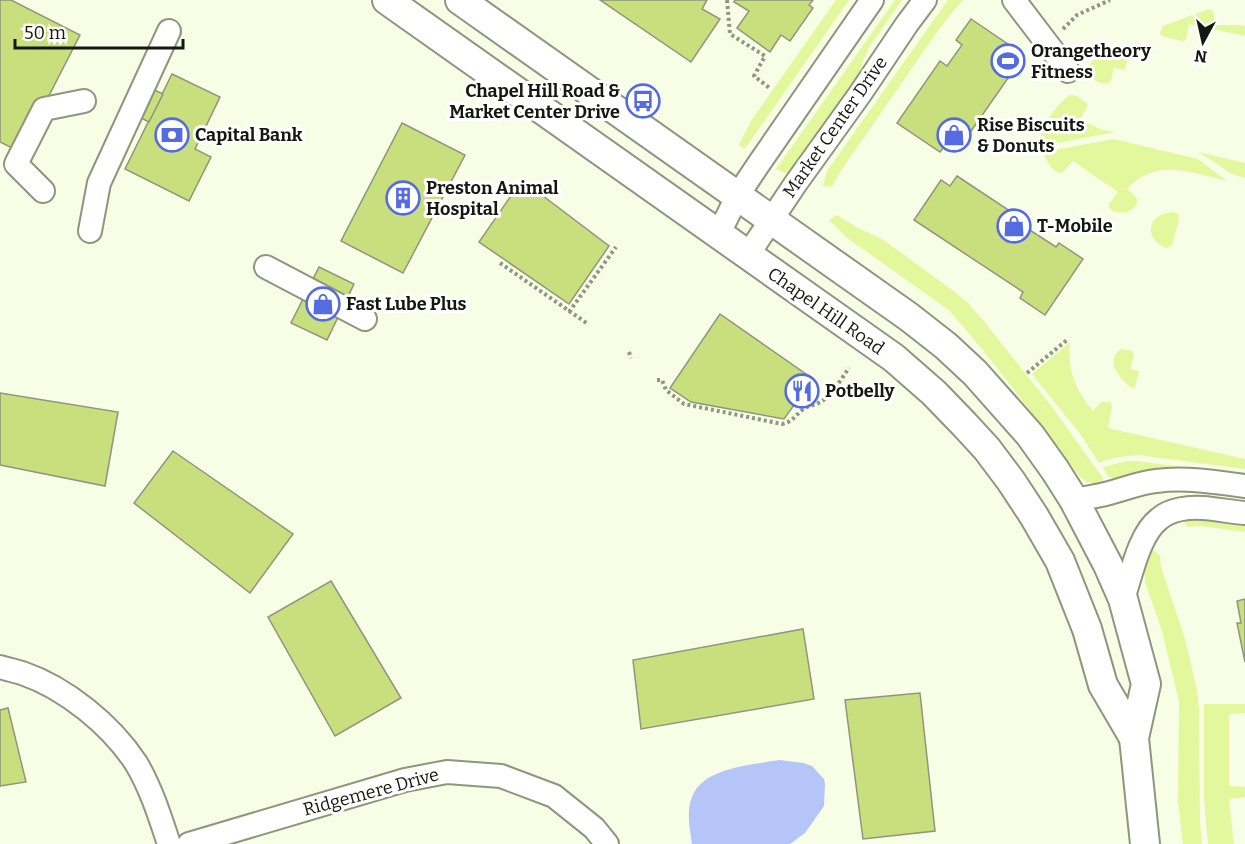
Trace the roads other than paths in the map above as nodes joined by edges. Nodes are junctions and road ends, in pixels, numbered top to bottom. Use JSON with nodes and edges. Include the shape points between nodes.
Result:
{"nodes":[{"id":1,"x":387,"y":0,"type":"edge"},
{"id":2,"x":459,"y":0,"type":"edge"},
{"id":3,"x":872,"y":0,"type":"edge"},
{"id":4,"x":925,"y":0,"type":"edge"},
{"id":5,"x":1014,"y":0,"type":"edge"},
{"id":6,"x":169,"y":32,"type":"dead end"},
{"id":7,"x":1068,"y":71,"type":"dead end"},
{"id":8,"x":84,"y":101,"type":"dead end"},
{"id":9,"x":43,"y":191,"type":"dead end"},
{"id":10,"x":738,"y":195,"type":"junction"},
{"id":11,"x":771,"y":219,"type":"junction"},
{"id":12,"x":90,"y":231,"type":"dead end"},
{"id":13,"x":718,"y":235,"type":"junction"},
{"id":14,"x":747,"y":256,"type":"junction"},
{"id":15,"x":266,"y":267,"type":"dead end"},
{"id":16,"x":366,"y":319,"type":"dead end"},
{"id":17,"x":1245,"y":486,"type":"edge"},
{"id":18,"x":1074,"y":500,"type":"junction"},
{"id":19,"x":1245,"y":513,"type":"edge"},
{"id":20,"x":1123,"y":599,"type":"junction"},
{"id":21,"x":0,"y":668,"type":"edge"},
{"id":22,"x":1134,"y":738,"type":"junction"},
{"id":23,"x":169,"y":844,"type":"edge"},
{"id":24,"x":189,"y":844,"type":"edge"},
{"id":25,"x":607,"y":844,"type":"edge"},
{"id":26,"x":1145,"y":844,"type":"edge"}],
"edges":[{"from":1,"to":13,"type":"main road","name":"Chapel Hill Road"},
{"from":2,"to":10,"type":"main road","name":"Chapel Hill Road"},
{"from":3,"to":10,"type":"street"},
{"from":4,"to":11,"type":"street","name":"Market Center Drive"},
{"from":5,"to":7,"type":"street"},
{"from":6,"to":12,"type":"street","via":[[99,183]]},
{"from":8,"to":9,"type":"street","via":[[44,110],[16,164]]},
{"from":10,"to":11,"type":"main road","name":"Chapel Hill Road"},
{"from":10,"to":13,"type":"street"},
{"from":11,"to":14,"type":"street","name":"Market Center Drive"},
{"from":11,"to":18,"type":"main road","name":"Chapel Hill Road","via":[[946,346],[1030,435]]},
{"from":13,"to":14,"type":"main road","name":"Chapel Hill Road"},
{"from":14,"to":22,"type":"main road","name":"Chapel Hill Road","via":[[894,358],[987,449],[1060,561],[1087,629],[1103,685]]},
{"from":15,"to":16,"type":"street"},
{"from":17,"to":18,"type":"street","via":[[1155,481]]},
{"from":18,"to":20,"type":"main road","name":"Chapel Hill Road"},
{"from":19,"to":20,"type":"street","via":[[1193,508],[1159,518],[1142,544]]},
{"from":20,"to":22,"type":"main road","name":"Chapel Hill Road","via":[[1146,684]]},
{"from":21,"to":23,"type":"street","via":[[51,687],[99,720],[136,764]]},
{"from":22,"to":26,"type":"main road","name":"Chapel Hill Road"},
{"from":24,"to":25,"type":"street","name":"Ridgemere Drive","via":[[405,780],[447,772],[501,776],[554,796],[594,828]]}]}
